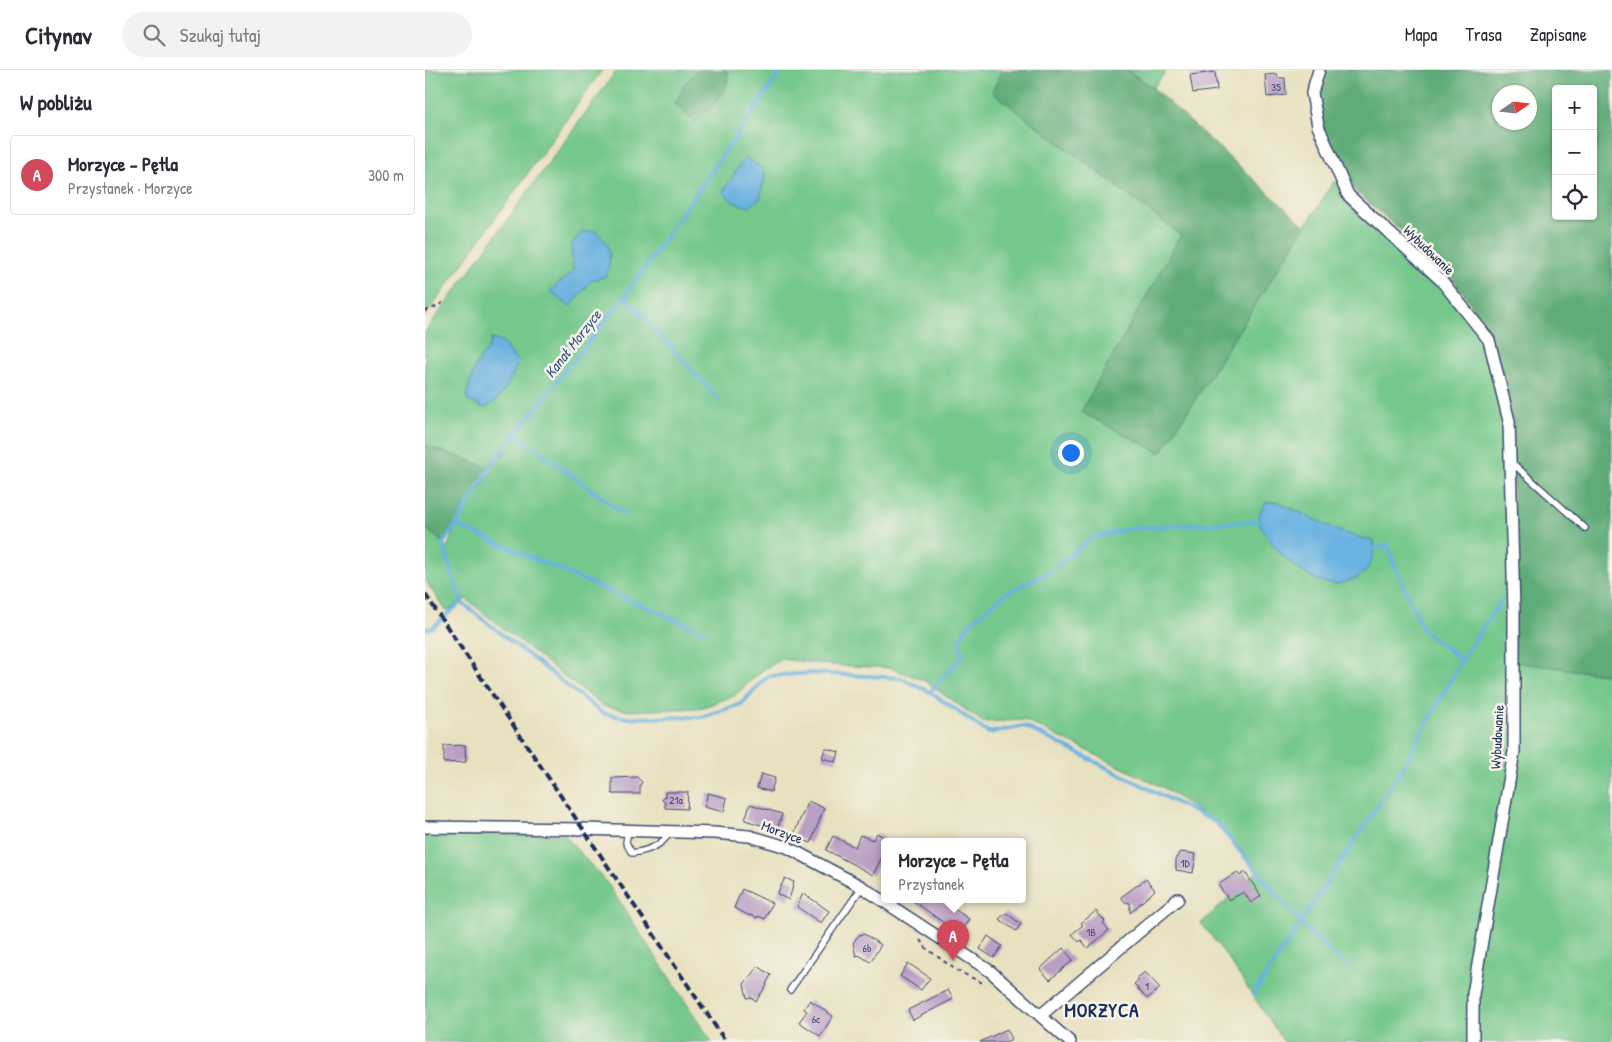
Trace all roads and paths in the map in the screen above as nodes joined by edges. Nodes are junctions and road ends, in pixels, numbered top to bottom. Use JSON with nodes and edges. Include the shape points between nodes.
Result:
{"nodes":[{"id":1,"x":1319,"y":70,"type":"edge"},
{"id":2,"x":443,"y":302,"type":"dead end"},
{"id":3,"x":425,"y":311,"type":"edge"},
{"id":4,"x":1510,"y":461,"type":"junction"},
{"id":5,"x":1585,"y":528,"type":"dead end"},
{"id":6,"x":425,"y":827,"type":"edge"},
{"id":7,"x":629,"y":830,"type":"junction"},
{"id":8,"x":670,"y":832,"type":"junction"},
{"id":9,"x":862,"y":887,"type":"junction"},
{"id":10,"x":881,"y":899,"type":"edge"},
{"id":11,"x":1177,"y":899,"type":"dead end"},
{"id":12,"x":886,"y":903,"type":"edge"},
{"id":13,"x":918,"y":938,"type":"dead end"},
{"id":14,"x":991,"y":988,"type":"dead end"},
{"id":15,"x":790,"y":990,"type":"dead end"},
{"id":16,"x":1041,"y":1015,"type":"junction"},
{"id":17,"x":1070,"y":1042,"type":"edge"},
{"id":18,"x":1473,"y":1042,"type":"edge"}],
"edges":[{"from":1,"to":4,"type":"street","name":"Wybudowanie","via":[[1312,92],[1318,126],[1348,194],[1441,280],[1489,340],[1509,422]]},
{"from":2,"to":3,"type":"path"},
{"from":4,"to":5,"type":"lane"},
{"from":4,"to":18,"type":"street","name":"Wybudowanie","via":[[1514,752],[1473,994]]},
{"from":6,"to":7,"type":"street","name":"Morzyce"},
{"from":7,"to":8,"type":"street","name":"Morzyce"},
{"from":7,"to":8,"type":"lane","via":[[626,843],[632,853],[646,851],[665,841]]},
{"from":8,"to":9,"type":"street","name":"Morzyce","via":[[749,836],[787,847]]},
{"from":9,"to":10,"type":"street","name":"Morzyce"},
{"from":9,"to":15,"type":"lane"},
{"from":11,"to":16,"type":"street"},
{"from":12,"to":16,"type":"street","name":"Morzyce","via":[[990,971]]},
{"from":13,"to":14,"type":"path","via":[[927,949],[956,970]]},
{"from":16,"to":17,"type":"street","name":"Morzyce"}]}
